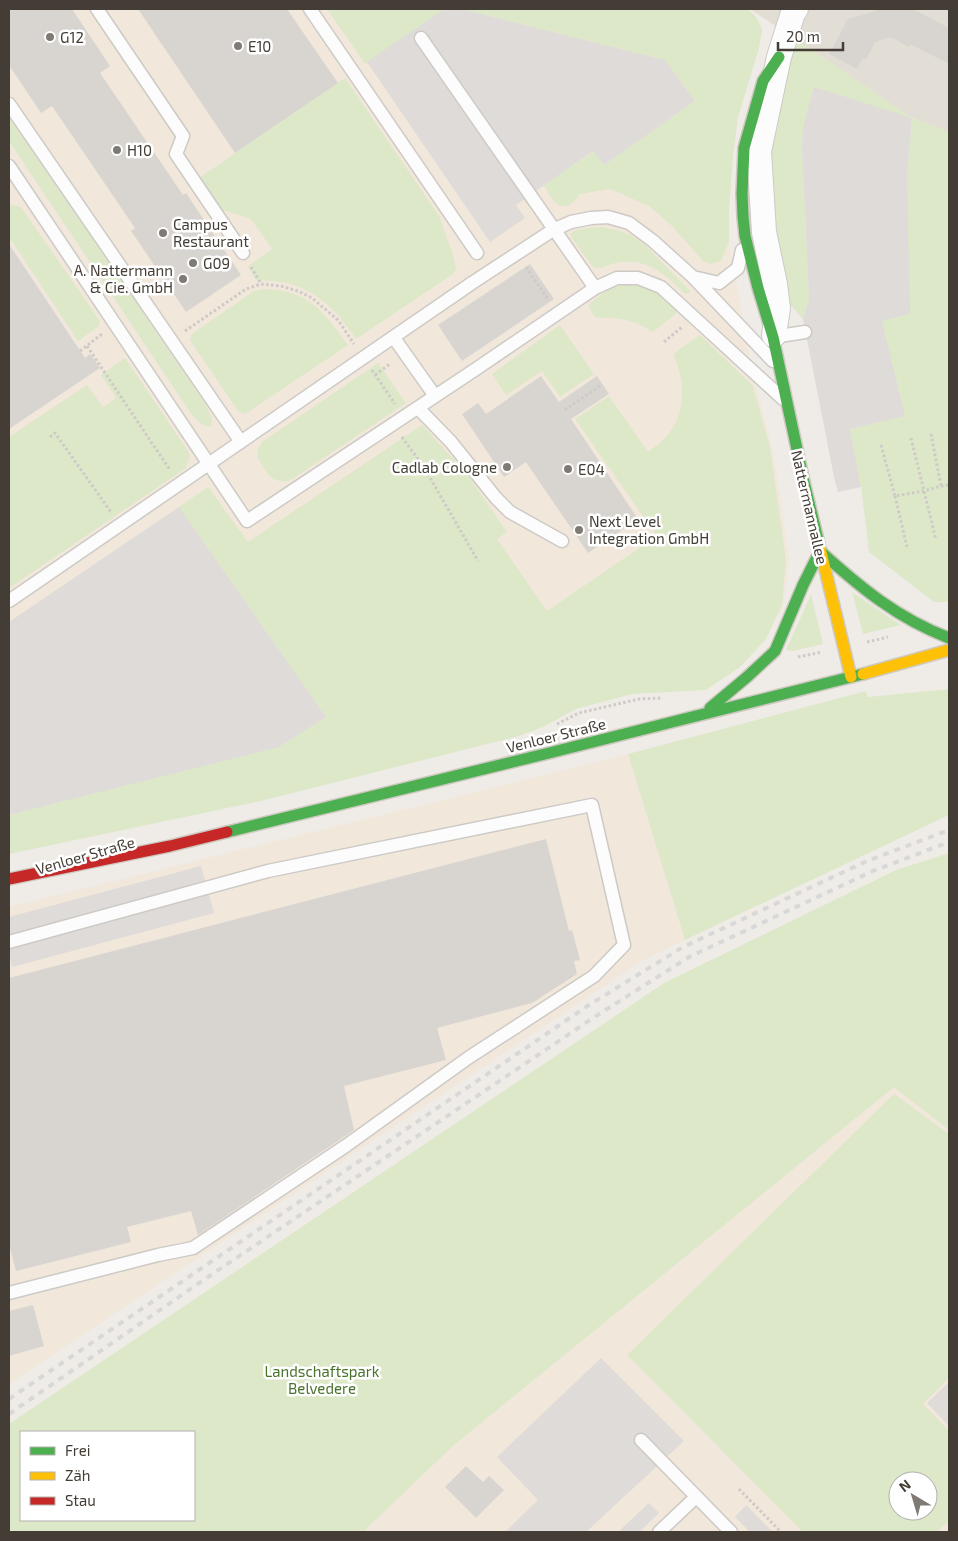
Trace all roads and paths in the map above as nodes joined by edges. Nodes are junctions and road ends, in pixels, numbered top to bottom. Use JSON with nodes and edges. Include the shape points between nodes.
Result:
{"nodes":[{"id":1,"x":97,"y":9,"type":"edge"},
{"id":2,"x":310,"y":9,"type":"edge"},
{"id":3,"x":792,"y":10,"type":"edge"},
{"id":4,"x":421,"y":38,"type":"dead end"},
{"id":5,"x":779,"y":57,"type":"junction"},
{"id":6,"x":9,"y":104,"type":"edge"},
{"id":7,"x":11,"y":174,"type":"edge"},
{"id":8,"x":553,"y":230,"type":"junction"},
{"id":9,"x":745,"y":236,"type":"junction"},
{"id":10,"x":477,"y":253,"type":"dead end"},
{"id":11,"x":243,"y":254,"type":"dead end"},
{"id":12,"x":693,"y":278,"type":"junction"},
{"id":13,"x":595,"y":288,"type":"junction"},
{"id":14,"x":682,"y":327,"type":"dead end"},
{"id":15,"x":805,"y":332,"type":"dead end"},
{"id":16,"x":773,"y":337,"type":"junction"},
{"id":17,"x":394,"y":338,"type":"junction"},
{"id":18,"x":171,"y":340,"type":"junction"},
{"id":19,"x":664,"y":342,"type":"dead end"},
{"id":20,"x":87,"y":346,"type":"dead end"},
{"id":21,"x":364,"y":359,"type":"junction"},
{"id":22,"x":779,"y":367,"type":"junction"},
{"id":23,"x":601,"y":385,"type":"dead end"},
{"id":24,"x":435,"y":396,"type":"junction"},
{"id":25,"x":787,"y":403,"type":"junction"},
{"id":26,"x":418,"y":408,"type":"junction"},
{"id":27,"x":565,"y":410,"type":"dead end"},
{"id":28,"x":404,"y":417,"type":"junction"},
{"id":29,"x":392,"y":425,"type":"junction"},
{"id":30,"x":931,"y":434,"type":"dead end"},
{"id":31,"x":50,"y":437,"type":"dead end"},
{"id":32,"x":911,"y":438,"type":"dead end"},
{"id":33,"x":241,"y":442,"type":"junction"},
{"id":34,"x":881,"y":445,"type":"dead end"},
{"id":35,"x":210,"y":464,"type":"junction"},
{"id":36,"x":180,"y":484,"type":"junction"},
{"id":37,"x":949,"y":485,"type":"edge"},
{"id":38,"x":941,"y":486,"type":"junction"},
{"id":39,"x":924,"y":492,"type":"junction"},
{"id":40,"x":895,"y":496,"type":"junction"},
{"id":41,"x":120,"y":525,"type":"junction"},
{"id":42,"x":936,"y":540,"type":"dead end"},
{"id":43,"x":562,"y":541,"type":"dead end"},
{"id":44,"x":907,"y":547,"type":"dead end"},
{"id":45,"x":820,"y":551,"type":"junction"},
{"id":46,"x":478,"y":561,"type":"dead end"},
{"id":47,"x":9,"y":601,"type":"edge"},
{"id":48,"x":949,"y":638,"type":"edge"},
{"id":49,"x":843,"y":648,"type":"junction"},
{"id":50,"x":949,"y":650,"type":"edge"},
{"id":51,"x":775,"y":651,"type":"junction"},
{"id":52,"x":851,"y":677,"type":"junction"},
{"id":53,"x":703,"y":713,"type":"junction"},
{"id":54,"x":170,"y":846,"type":"junction"},
{"id":55,"x":9,"y":879,"type":"edge"},
{"id":56,"x":48,"y":882,"type":"dead end"},
{"id":57,"x":9,"y":942,"type":"edge"},
{"id":58,"x":9,"y":1293,"type":"edge"},
{"id":59,"x":641,"y":1440,"type":"dead end"},
{"id":60,"x":739,"y":1489,"type":"dead end"},
{"id":61,"x":696,"y":1497,"type":"junction"},
{"id":62,"x":659,"y":1532,"type":"edge"},
{"id":63,"x":731,"y":1532,"type":"edge"},
{"id":64,"x":781,"y":1532,"type":"edge"}],
"edges":[{"from":1,"to":11,"type":"lane","via":[[184,136],[176,154]]},
{"from":2,"to":10,"type":"lane"},
{"from":3,"to":5,"type":"street","name":"Nattermannallee"},
{"from":4,"to":8,"type":"lane"},
{"from":5,"to":9,"type":"main road","name":"Nattermannallee","via":[[763,81],[744,148],[742,194]]},
{"from":5,"to":16,"type":"street","name":"Nattermannallee","via":[[759,151],[764,232],[778,308]]},
{"from":6,"to":18,"type":"lane"},
{"from":7,"to":35,"type":"lane"},
{"from":8,"to":12,"type":"lane","via":[[591,218],[608,217],[629,223]]},
{"from":8,"to":13,"type":"lane"},
{"from":8,"to":17,"type":"lane"},
{"from":9,"to":12,"type":"lane","via":[[738,268],[719,283]]},
{"from":9,"to":16,"type":"main road","name":"Nattermannallee"},
{"from":12,"to":22,"type":"lane"},
{"from":13,"to":24,"type":"lane"},
{"from":13,"to":25,"type":"lane","via":[[617,278],[638,278],[661,287]]},
{"from":14,"to":19,"type":"path"},
{"from":15,"to":16,"type":"lane"},
{"from":16,"to":22,"type":"main road","name":"Nattermannallee"},
{"from":17,"to":21,"type":"lane"},
{"from":17,"to":24,"type":"lane"},
{"from":18,"to":21,"type":"path","via":[[246,289],[261,284],[298,291],[327,310],[338,320]]},
{"from":18,"to":33,"type":"lane"},
{"from":20,"to":36,"type":"path"},
{"from":21,"to":28,"type":"path"},
{"from":21,"to":33,"type":"lane"},
{"from":22,"to":25,"type":"main road","name":"Nattermannallee"},
{"from":23,"to":27,"type":"path"},
{"from":24,"to":26,"type":"lane"},
{"from":25,"to":45,"type":"main road","name":"Nattermannallee"},
{"from":26,"to":28,"type":"lane"},
{"from":26,"to":43,"type":"lane","via":[[510,512]]},
{"from":28,"to":29,"type":"lane"},
{"from":29,"to":35,"type":"lane","via":[[247,521]]},
{"from":29,"to":46,"type":"path","via":[[425,469]]},
{"from":30,"to":38,"type":"path"},
{"from":31,"to":41,"type":"path","via":[[55,433]]},
{"from":32,"to":39,"type":"path"},
{"from":33,"to":35,"type":"lane"},
{"from":34,"to":40,"type":"path"},
{"from":35,"to":36,"type":"lane"},
{"from":36,"to":41,"type":"lane"},
{"from":37,"to":38,"type":"path"},
{"from":38,"to":39,"type":"path"},
{"from":39,"to":40,"type":"path"},
{"from":39,"to":42,"type":"path"},
{"from":40,"to":44,"type":"path"},
{"from":41,"to":47,"type":"lane"},
{"from":45,"to":48,"type":"main road","via":[[853,582],[894,611]]},
{"from":45,"to":49,"type":"main road","name":"Nattermannallee"},
{"from":45,"to":51,"type":"main road"},
{"from":49,"to":51,"type":"path","via":[[788,658]]},
{"from":49,"to":52,"type":"main road","name":"Nattermannallee"},
{"from":50,"to":52,"type":"main road","name":"Venloer Straße"},
{"from":51,"to":53,"type":"main road"},
{"from":52,"to":53,"type":"main road","name":"Venloer Straße"},
{"from":53,"to":54,"type":"main road","name":"Venloer Straße"},
{"from":54,"to":55,"type":"main road","name":"Venloer Straße"},
{"from":54,"to":56,"type":"main road","name":"Venloer Straße"},
{"from":57,"to":58,"type":"lane","via":[[268,871],[592,805],[624,945],[594,976],[468,1058],[347,1145],[192,1248]]},
{"from":59,"to":61,"type":"lane"},
{"from":60,"to":64,"type":"path"},
{"from":61,"to":62,"type":"lane"},
{"from":61,"to":63,"type":"lane"}]}
